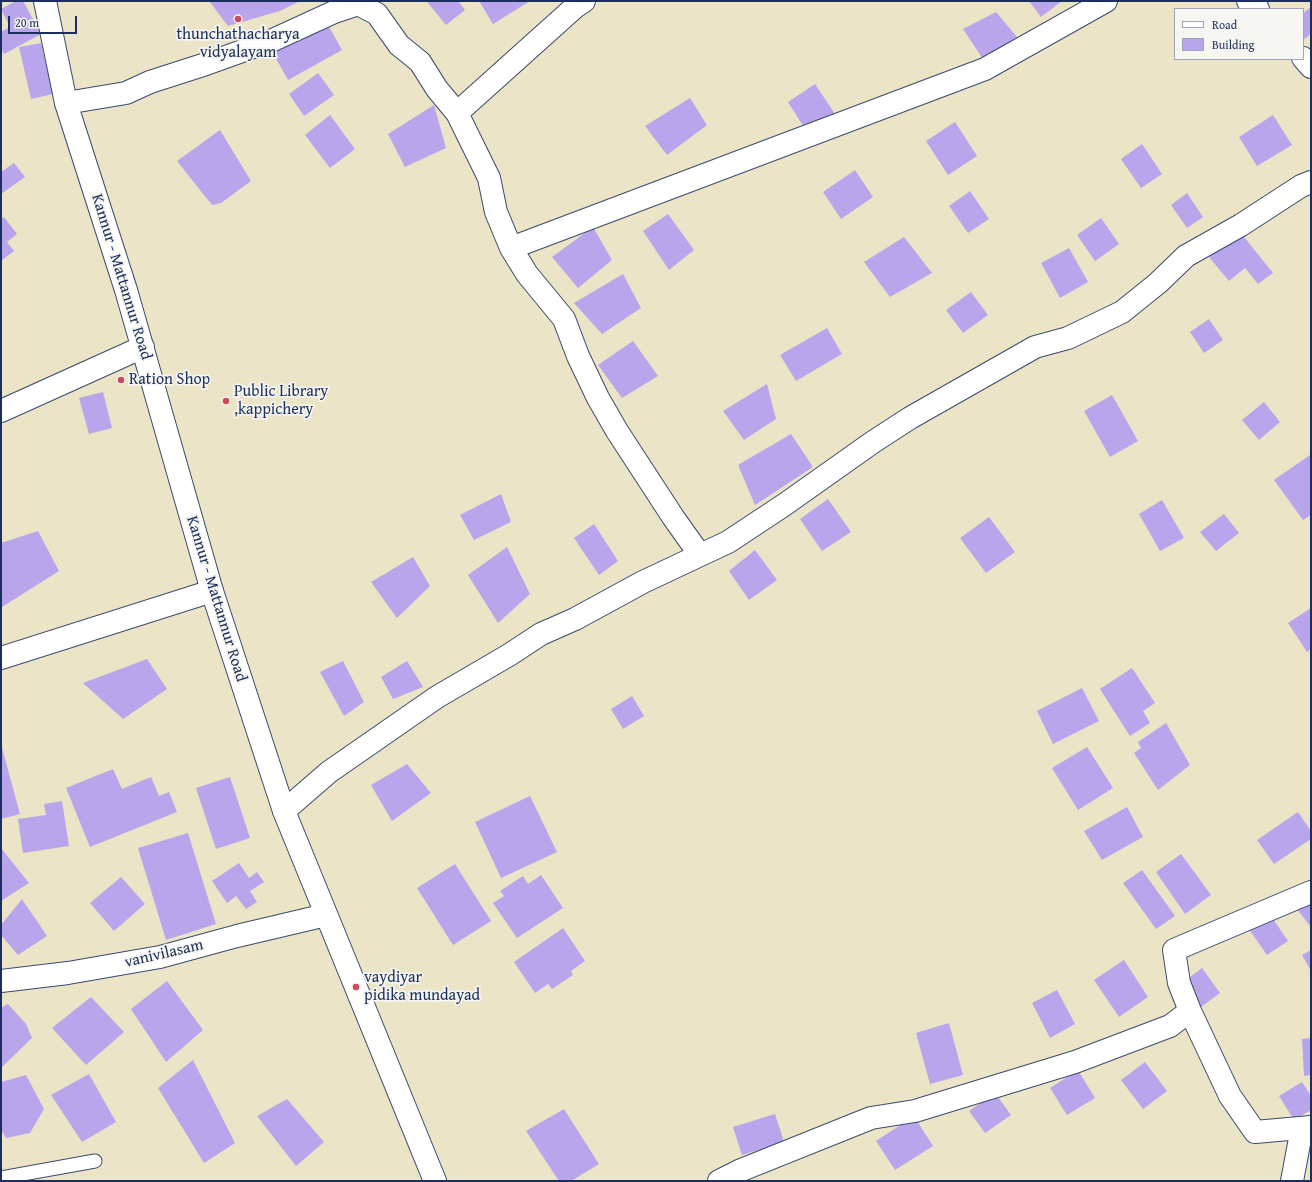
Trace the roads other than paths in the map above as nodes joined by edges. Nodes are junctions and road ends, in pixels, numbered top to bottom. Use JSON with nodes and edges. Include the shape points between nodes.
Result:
{"nodes":[{"id":1,"x":45,"y":1,"type":"edge"},
{"id":2,"x":584,"y":1,"type":"edge"},
{"id":3,"x":1106,"y":1,"type":"edge"},
{"id":4,"x":1248,"y":1,"type":"edge"},
{"id":5,"x":1257,"y":8,"type":"edge"},
{"id":6,"x":1304,"y":59,"type":"edge"},
{"id":7,"x":1311,"y":67,"type":"edge"},
{"id":8,"x":66,"y":103,"type":"junction"},
{"id":9,"x":457,"y":112,"type":"junction"},
{"id":10,"x":1311,"y":182,"type":"edge"},
{"id":11,"x":510,"y":248,"type":"junction"},
{"id":12,"x":143,"y":348,"type":"junction"},
{"id":13,"x":1,"y":411,"type":"edge"},
{"id":14,"x":700,"y":555,"type":"junction"},
{"id":15,"x":212,"y":592,"type":"junction"},
{"id":16,"x":1,"y":658,"type":"edge"},
{"id":17,"x":284,"y":811,"type":"junction"},
{"id":18,"x":1311,"y":892,"type":"edge"},
{"id":19,"x":326,"y":915,"type":"junction"},
{"id":20,"x":1,"y":981,"type":"edge"},
{"id":21,"x":1190,"y":1011,"type":"junction"},
{"id":22,"x":1307,"y":1127,"type":"edge"},
{"id":23,"x":94,"y":1161,"type":"dead end"},
{"id":24,"x":1,"y":1178,"type":"edge"},
{"id":25,"x":435,"y":1181,"type":"edge"},
{"id":26,"x":719,"y":1181,"type":"edge"},
{"id":27,"x":1292,"y":1181,"type":"edge"}],
"edges":[{"from":1,"to":8,"type":"street","name":"Kannur - Mattannur Road"},
{"from":2,"to":9,"type":"street"},
{"from":3,"to":11,"type":"street","via":[[985,69]]},
{"from":4,"to":5,"type":"street"},
{"from":6,"to":7,"type":"street"},
{"from":8,"to":9,"type":"street","via":[[126,93],[150,82],[273,40],[358,4],[376,14],[399,45],[420,62],[437,89]]},
{"from":8,"to":12,"type":"street","name":"Kannur - Mattannur Road"},
{"from":9,"to":11,"type":"street","via":[[489,178],[496,212]]},
{"from":10,"to":14,"type":"street","via":[[1186,256],[1122,312],[1068,338],[1035,346],[910,418],[734,538]]},
{"from":11,"to":14,"type":"street","via":[[527,274],[564,319],[578,356],[617,431]]},
{"from":12,"to":13,"type":"street"},
{"from":12,"to":15,"type":"street","name":"Kannur - Mattannur Road"},
{"from":14,"to":17,"type":"street","via":[[541,634],[437,697],[329,772]]},
{"from":15,"to":16,"type":"street"},
{"from":15,"to":17,"type":"street","name":"Kannur - Mattannur Road"},
{"from":17,"to":19,"type":"street","name":"Kannur - Mattannur Road"},
{"from":18,"to":21,"type":"street","via":[[1174,950],[1179,983]]},
{"from":19,"to":20,"type":"street","name":"vanivilasam","via":[[160,957],[68,973]]},
{"from":19,"to":25,"type":"street","name":"Kannur - Mattannur Road"},
{"from":21,"to":22,"type":"street","via":[[1230,1096],[1255,1132]]},
{"from":21,"to":26,"type":"street","via":[[1170,1026],[1074,1062],[916,1111],[871,1118]]},
{"from":22,"to":27,"type":"street"},
{"from":23,"to":24,"type":"lane"}]}
